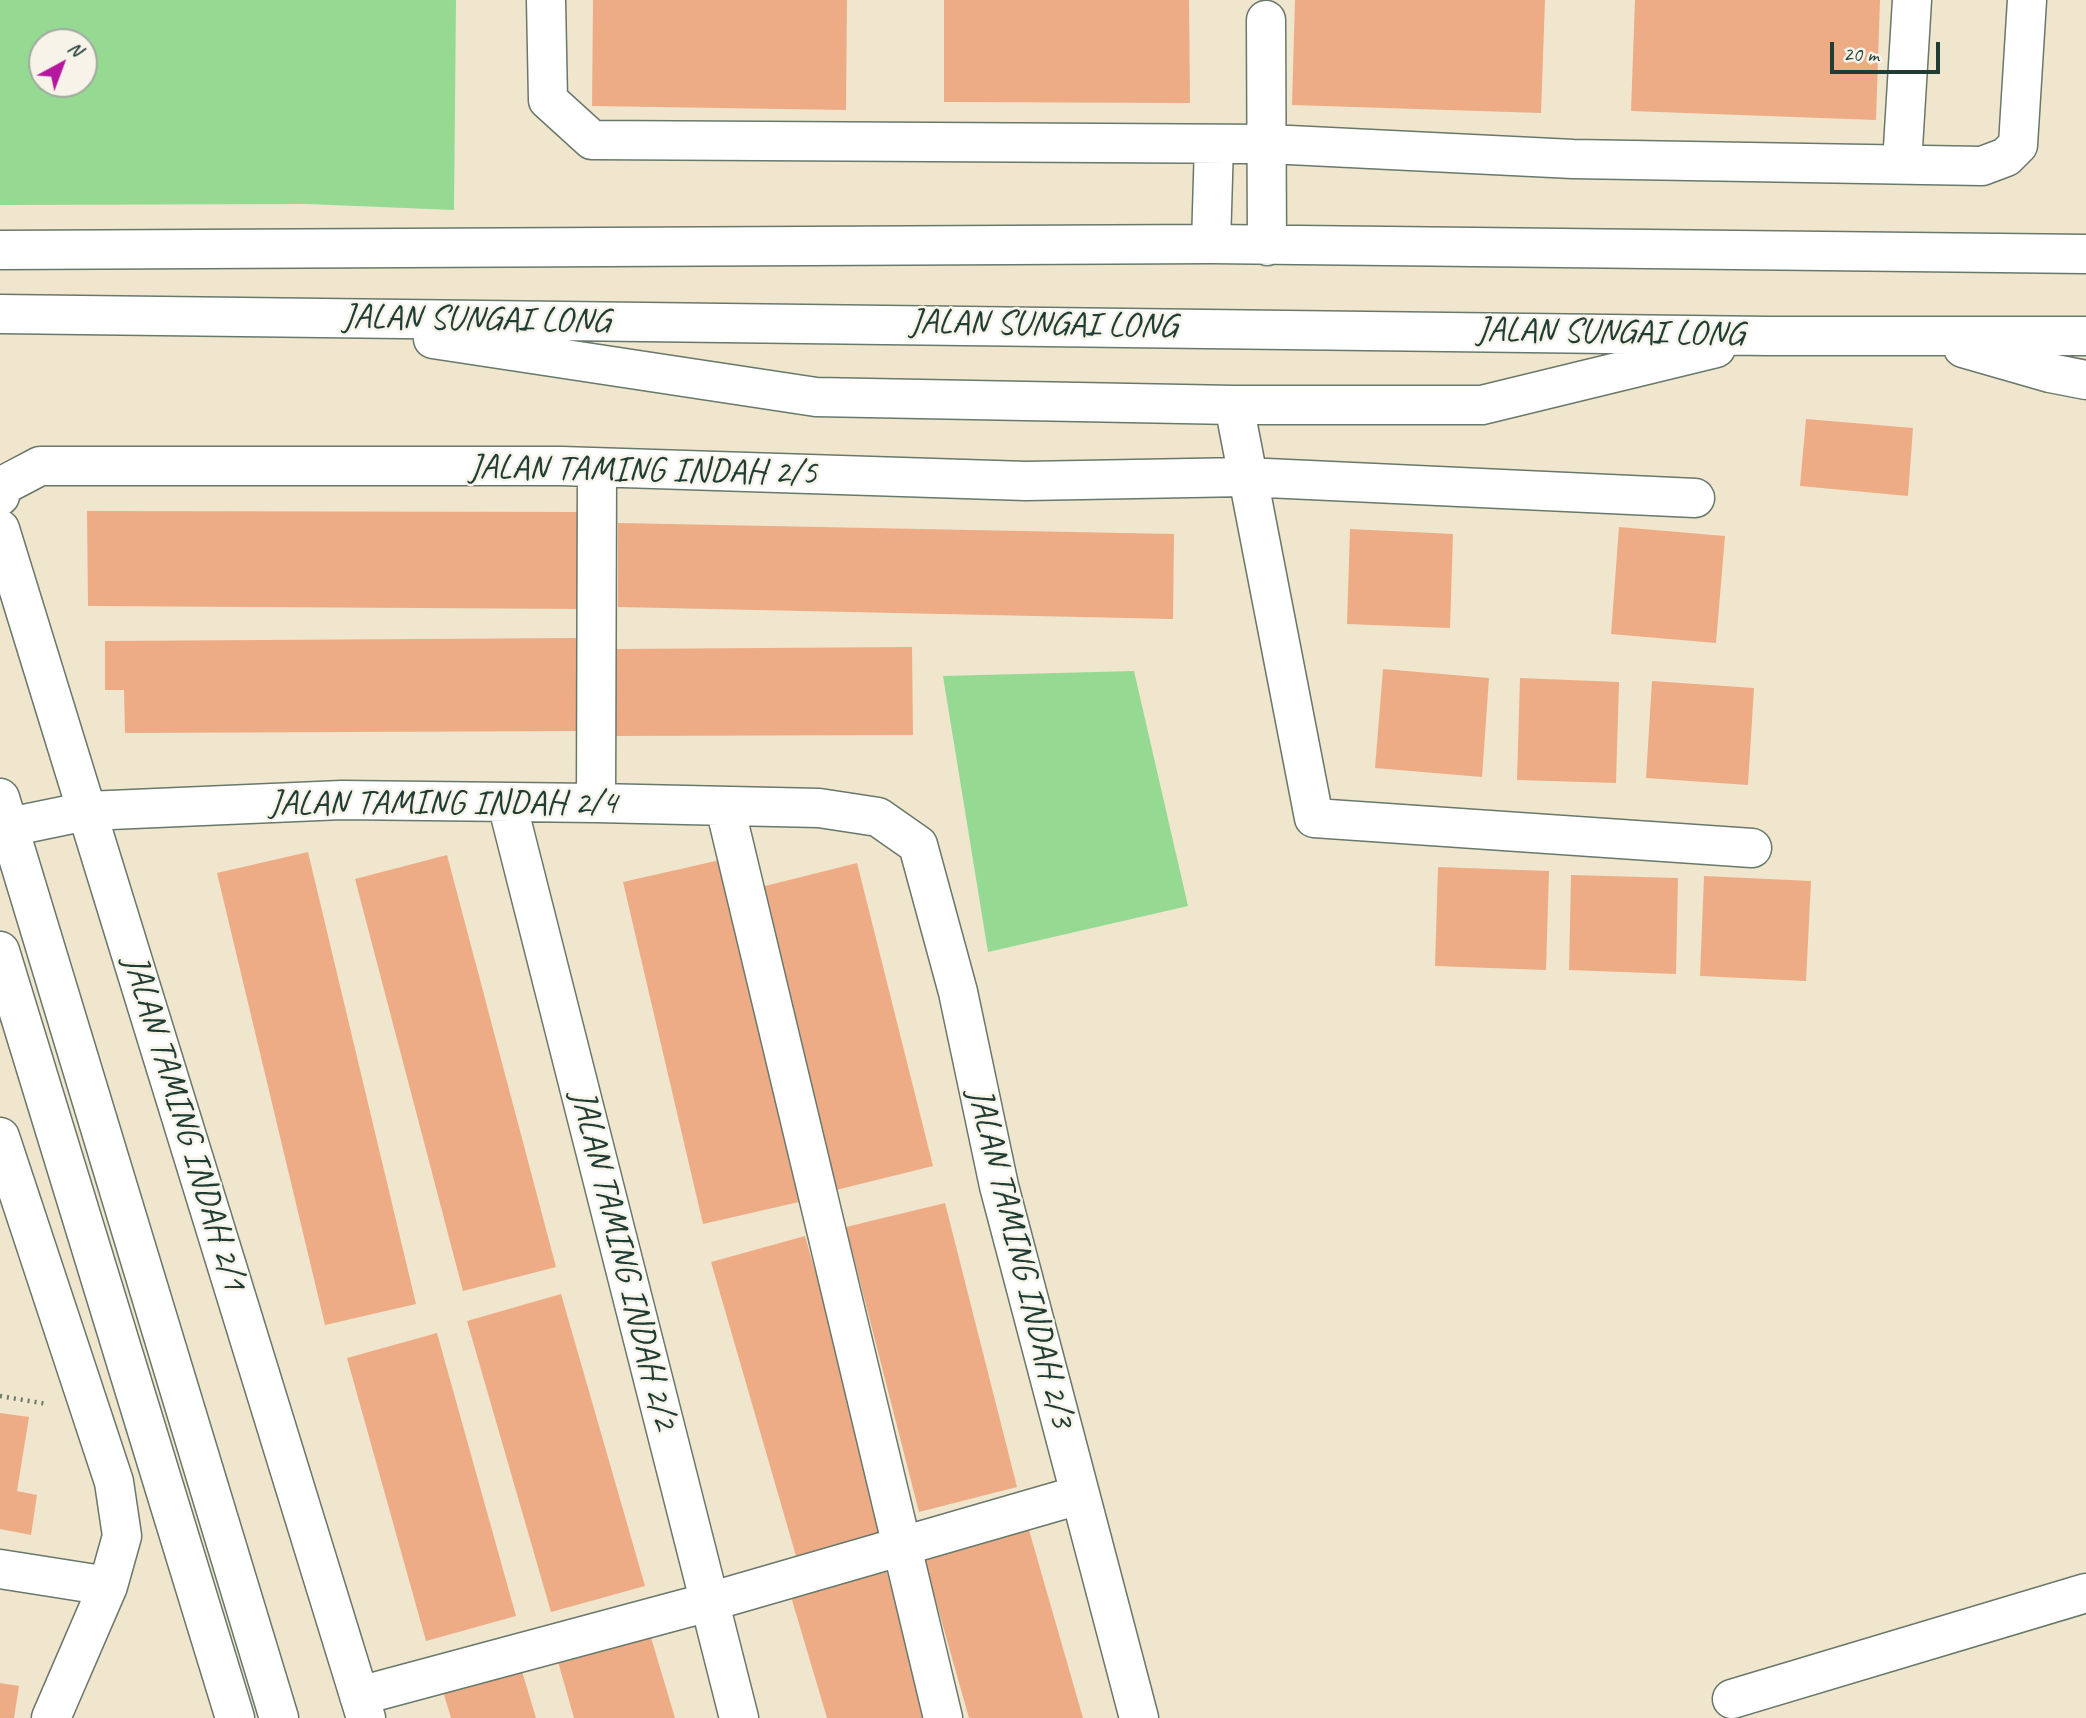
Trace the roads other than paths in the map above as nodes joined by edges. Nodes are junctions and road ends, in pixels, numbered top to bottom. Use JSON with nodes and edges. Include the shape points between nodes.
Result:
{"nodes":[{"id":1,"x":546,"y":0,"type":"edge"},
{"id":2,"x":1912,"y":0,"type":"edge"},
{"id":3,"x":2027,"y":0,"type":"edge"},
{"id":4,"x":1266,"y":20,"type":"dead end"},
{"id":5,"x":1214,"y":144,"type":"junction"},
{"id":6,"x":1269,"y":144,"type":"junction"},
{"id":7,"x":1902,"y":164,"type":"junction"},
{"id":8,"x":1212,"y":244,"type":"junction"},
{"id":9,"x":1267,"y":246,"type":"junction"},
{"id":10,"x":0,"y":250,"type":"edge"},
{"id":11,"x":2086,"y":254,"type":"edge"},
{"id":12,"x":0,"y":314,"type":"edge"},
{"id":13,"x":108,"y":317,"type":"junction"},
{"id":14,"x":296,"y":318,"type":"junction"},
{"id":15,"x":1916,"y":334,"type":"junction"},
{"id":16,"x":1769,"y":336,"type":"junction"},
{"id":17,"x":2086,"y":336,"type":"edge"},
{"id":18,"x":0,"y":343,"type":"edge"},
{"id":19,"x":2086,"y":380,"type":"edge"},
{"id":20,"x":1234,"y":405,"type":"junction"},
{"id":21,"x":597,"y":468,"type":"junction"},
{"id":22,"x":1245,"y":477,"type":"junction"},
{"id":23,"x":0,"y":496,"type":"edge"},
{"id":24,"x":1695,"y":498,"type":"dead end"},
{"id":25,"x":0,"y":529,"type":"edge"},
{"id":26,"x":507,"y":803,"type":"junction"},
{"id":27,"x":596,"y":803,"type":"junction"},
{"id":28,"x":725,"y":807,"type":"junction"},
{"id":29,"x":87,"y":811,"type":"junction"},
{"id":30,"x":878,"y":817,"type":"joint"},
{"id":31,"x":3,"y":818,"type":"edge"},
{"id":32,"x":1752,"y":848,"type":"dead end"},
{"id":33,"x":0,"y":951,"type":"edge"},
{"id":34,"x":0,"y":1137,"type":"edge"},
{"id":35,"x":15,"y":1230,"type":"edge"},
{"id":36,"x":1079,"y":1495,"type":"junction"},
{"id":37,"x":902,"y":1546,"type":"junction"},
{"id":38,"x":0,"y":1569,"type":"edge"},
{"id":39,"x":108,"y":1586,"type":"junction"},
{"id":40,"x":2086,"y":1593,"type":"edge"},
{"id":41,"x":709,"y":1602,"type":"junction"},
{"id":42,"x":1732,"y":1699,"type":"dead end"},
{"id":43,"x":363,"y":1707,"type":"edge"},
{"id":44,"x":51,"y":1718,"type":"edge"},
{"id":45,"x":235,"y":1718,"type":"edge"},
{"id":46,"x":279,"y":1718,"type":"edge"},
{"id":47,"x":739,"y":1718,"type":"edge"},
{"id":48,"x":943,"y":1718,"type":"edge"},
{"id":49,"x":1139,"y":1718,"type":"edge"}],
"edges":[{"from":1,"to":5,"type":"street","via":[[548,100],[592,141]]},
{"from":2,"to":7,"type":"street"},
{"from":3,"to":7,"type":"street","via":[[2018,145],[2006,157],[1982,166]]},
{"from":4,"to":6,"type":"street"},
{"from":5,"to":6,"type":"street"},
{"from":5,"to":8,"type":"street"},
{"from":6,"to":7,"type":"street","via":[[1573,159]]},
{"from":6,"to":9,"type":"street"},
{"from":8,"to":9,"type":"street","name":"JALAN SUNGAI LONG"},
{"from":8,"to":10,"type":"street","name":"JALAN SUNGAI LONG"},
{"from":9,"to":11,"type":"street","name":"JALAN SUNGAI LONG"},
{"from":12,"to":13,"type":"street","name":"JALAN SUNGAI LONG"},
{"from":13,"to":14,"type":"street","name":"JALAN SUNGAI LONG"},
{"from":13,"to":18,"type":"street"},
{"from":14,"to":16,"type":"street","name":"JALAN SUNGAI LONG"},
{"from":14,"to":20,"type":"street","via":[[816,397]]},
{"from":15,"to":16,"type":"street","name":"JALAN SUNGAI LONG"},
{"from":15,"to":17,"type":"street","name":"JALAN SUNGAI LONG"},
{"from":15,"to":19,"type":"street"},
{"from":16,"to":20,"type":"street","via":[[1482,405]]},
{"from":20,"to":22,"type":"street"},
{"from":21,"to":22,"type":"street","name":"JALAN TAMING INDAH 2/5","via":[[1026,481]]},
{"from":21,"to":23,"type":"street","name":"JALAN TAMING INDAH 2/5","via":[[40,466],[2,486]]},
{"from":21,"to":27,"type":"street"},
{"from":22,"to":24,"type":"street","name":"JALAN TAMING INDAH 2/5"},
{"from":22,"to":32,"type":"street","via":[[1314,818]]},
{"from":25,"to":29,"type":"street","name":"JALAN TAMING INDAH 2/1"},
{"from":26,"to":27,"type":"street","name":"JALAN TAMING INDAH 2/4"},
{"from":26,"to":29,"type":"street","name":"JALAN TAMING INDAH 2/4","via":[[342,800]]},
{"from":26,"to":41,"type":"street","name":"JALAN TAMING INDAH 2/2"},
{"from":27,"to":28,"type":"street","name":"JALAN TAMING INDAH 2/4"},
{"from":28,"to":30,"type":"street","name":"JALAN TAMING INDAH 2/4","via":[[818,808]]},
{"from":28,"to":37,"type":"street"},
{"from":29,"to":31,"type":"street","name":"JALAN TAMING INDAH 2/4"},
{"from":29,"to":43,"type":"street","name":"JALAN TAMING INDAH 2/1"},
{"from":30,"to":36,"type":"street","name":"JALAN TAMING INDAH 2/3","via":[[918,845]]},
{"from":31,"to":46,"type":"street"},
{"from":33,"to":45,"type":"street"},
{"from":34,"to":35,"type":"street"},
{"from":35,"to":39,"type":"street","via":[[114,1482],[122,1536]]},
{"from":36,"to":37,"type":"street"},
{"from":36,"to":49,"type":"street","name":"JALAN TAMING INDAH 2/3"},
{"from":37,"to":41,"type":"street"},
{"from":37,"to":48,"type":"street"},
{"from":38,"to":39,"type":"street"},
{"from":39,"to":44,"type":"street"},
{"from":40,"to":42,"type":"street"},
{"from":41,"to":43,"type":"street"},
{"from":41,"to":47,"type":"street","name":"JALAN TAMING INDAH 2/2"}]}
